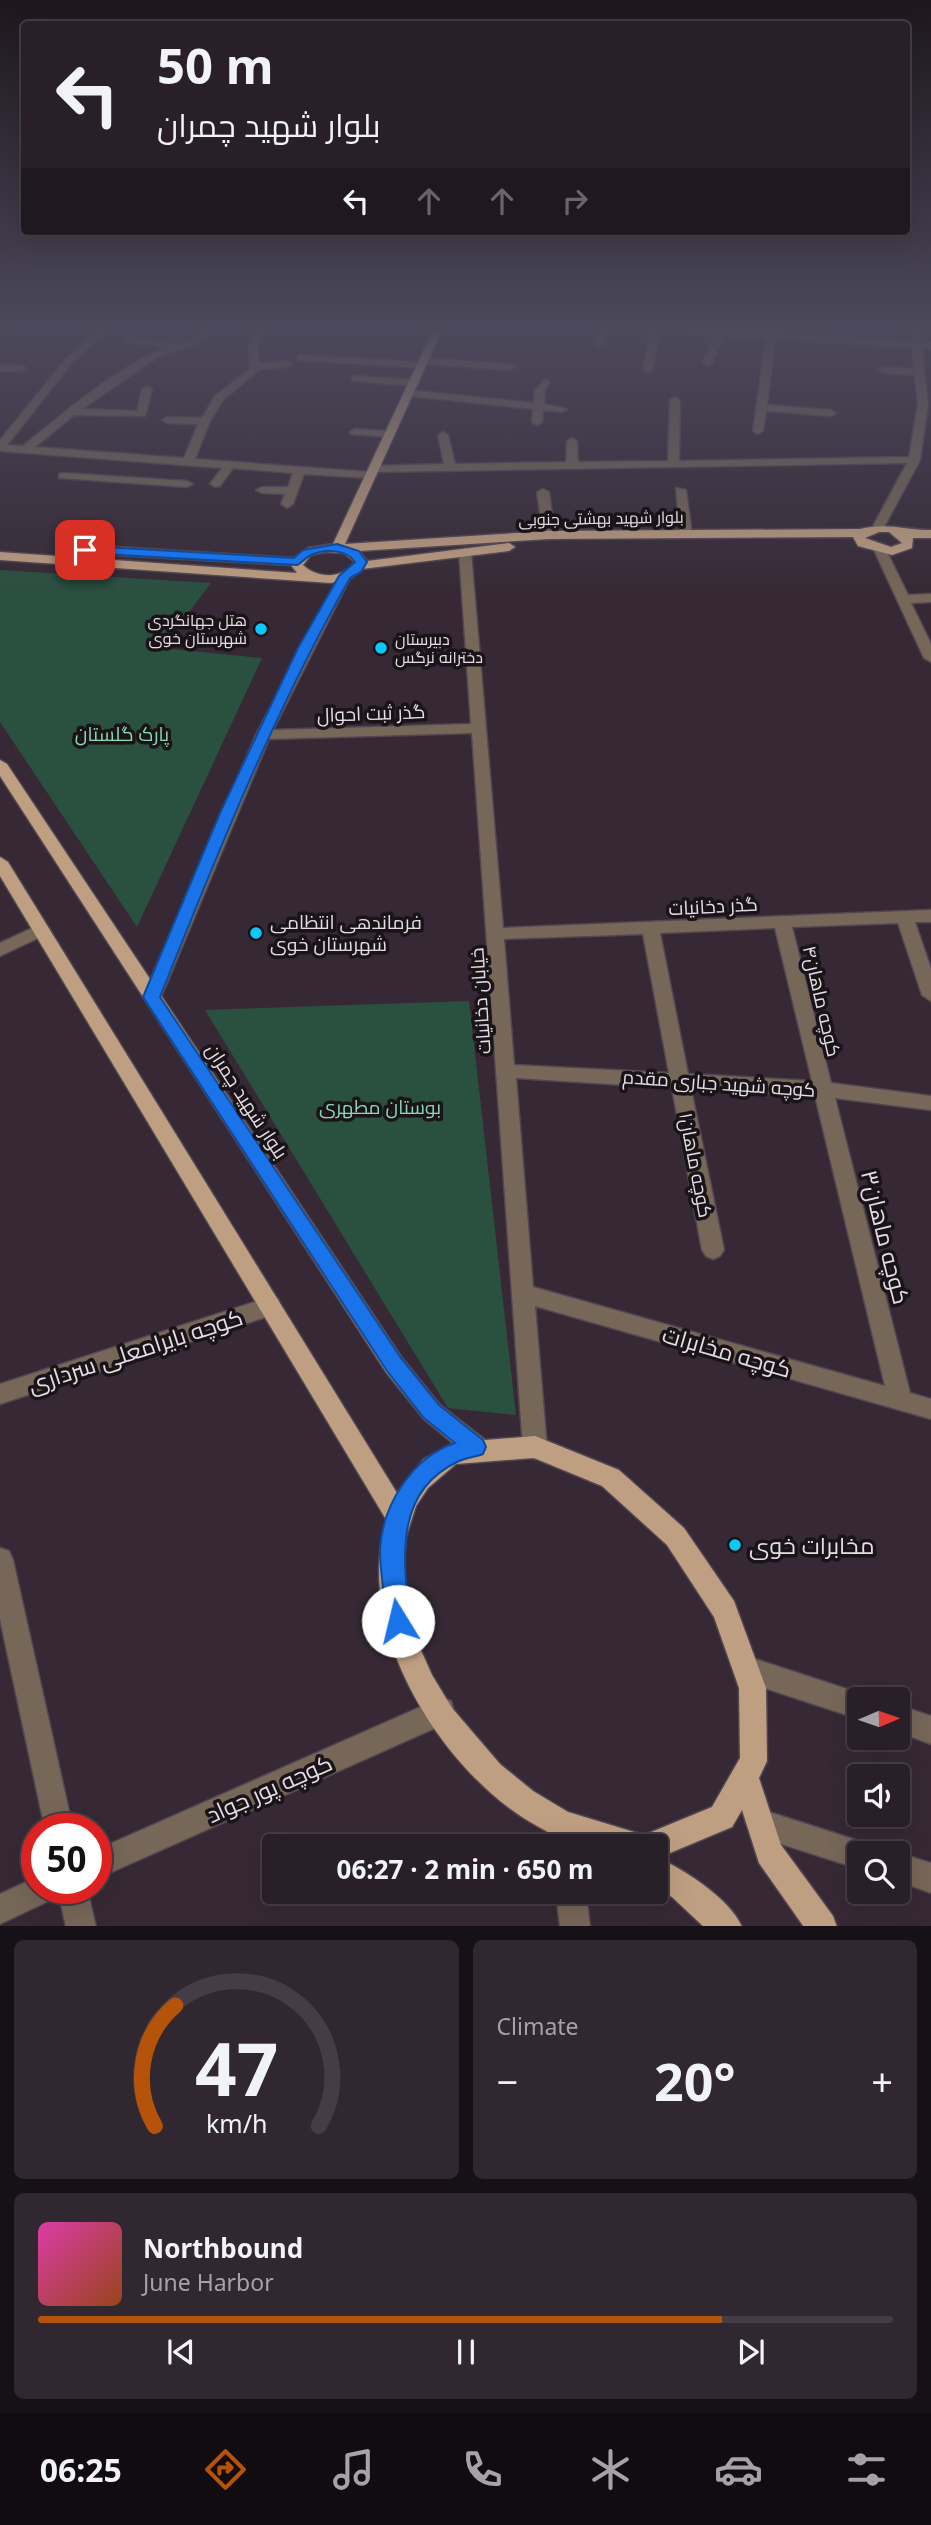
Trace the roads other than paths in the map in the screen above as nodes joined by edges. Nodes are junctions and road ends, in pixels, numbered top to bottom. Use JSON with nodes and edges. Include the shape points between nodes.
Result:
{"nodes":[{"id":1,"x":27,"y":418,"type":"edge"},
{"id":2,"x":64,"y":418,"type":"edge"},
{"id":3,"x":207,"y":418,"type":"edge"},
{"id":4,"x":397,"y":418,"type":"edge"},
{"id":5,"x":537,"y":418,"type":"edge"},
{"id":6,"x":674,"y":418,"type":"edge"},
{"id":7,"x":760,"y":418,"type":"edge"},
{"id":8,"x":925,"y":418,"type":"edge"},
{"id":9,"x":167,"y":420,"type":"dead end"},
{"id":10,"x":205,"y":421,"type":"junction"},
{"id":11,"x":537,"y":422,"type":"dead end"},
{"id":12,"x":758,"y":431,"type":"dead end"},
{"id":13,"x":355,"y":432,"type":"dead end"},
{"id":14,"x":389,"y":434,"type":"junction"},
{"id":15,"x":443,"y":435,"type":"dead end"},
{"id":16,"x":572,"y":441,"type":"dead end"},
{"id":17,"x":916,"y":446,"type":"junction"},
{"id":18,"x":0,"y":447,"type":"edge"},
{"id":19,"x":931,"y":447,"type":"edge"},
{"id":20,"x":25,"y":450,"type":"junction"},
{"id":21,"x":914,"y":460,"type":"junction"},
{"id":22,"x":192,"y":462,"type":"junction"},
{"id":23,"x":230,"y":465,"type":"junction"},
{"id":24,"x":572,"y":465,"type":"junction"},
{"id":25,"x":673,"y":465,"type":"junction"},
{"id":26,"x":450,"y":467,"type":"junction"},
{"id":27,"x":300,"y":470,"type":"junction"},
{"id":28,"x":372,"y":472,"type":"junction"},
{"id":29,"x":63,"y":476,"type":"dead end"},
{"id":30,"x":216,"y":484,"type":"dead end"},
{"id":31,"x":262,"y":489,"type":"dead end"},
{"id":32,"x":680,"y":490,"type":"dead end"},
{"id":33,"x":292,"y":491,"type":"junction"},
{"id":34,"x":543,"y":492,"type":"dead end"},
{"id":35,"x":287,"y":504,"type":"dead end"},
{"id":36,"x":878,"y":528,"type":"junction"},
{"id":37,"x":686,"y":534,"type":"junction"},
{"id":38,"x":931,"y":534,"type":"edge"},
{"id":39,"x":549,"y":535,"type":"junction"},
{"id":40,"x":862,"y":538,"type":"junction"},
{"id":41,"x":905,"y":539,"type":"junction"},
{"id":42,"x":400,"y":543,"type":"junction"},
{"id":43,"x":0,"y":544,"type":"edge"},
{"id":44,"x":931,"y":545,"type":"edge"},
{"id":45,"x":339,"y":548,"type":"junction"},
{"id":46,"x":880,"y":551,"type":"junction"},
{"id":47,"x":465,"y":552,"type":"junction"},
{"id":48,"x":0,"y":556,"type":"edge"},
{"id":49,"x":406,"y":558,"type":"junction"},
{"id":50,"x":297,"y":562,"type":"junction"},
{"id":51,"x":360,"y":566,"type":"junction"},
{"id":52,"x":311,"y":576,"type":"junction"},
{"id":53,"x":345,"y":576,"type":"junction"},
{"id":54,"x":901,"y":598,"type":"junction"},
{"id":55,"x":931,"y":598,"type":"edge"},
{"id":56,"x":926,"y":637,"type":"edge"},
{"id":57,"x":931,"y":658,"type":"edge"},
{"id":58,"x":480,"y":728,"type":"junction"},
{"id":59,"x":263,"y":735,"type":"junction"},
{"id":60,"x":0,"y":764,"type":"edge"},
{"id":61,"x":0,"y":862,"type":"edge"},
{"id":62,"x":931,"y":916,"type":"edge"},
{"id":63,"x":905,"y":917,"type":"junction"},
{"id":64,"x":782,"y":923,"type":"junction"},
{"id":65,"x":41,"y":930,"type":"junction"},
{"id":66,"x":651,"y":930,"type":"junction"},
{"id":67,"x":497,"y":934,"type":"junction"},
{"id":68,"x":0,"y":950,"type":"edge"},
{"id":69,"x":931,"y":995,"type":"edge"},
{"id":70,"x":152,"y":997,"type":"junction"},
{"id":71,"x":506,"y":1071,"type":"junction"},
{"id":72,"x":679,"y":1080,"type":"junction"},
{"id":73,"x":821,"y":1089,"type":"junction"},
{"id":74,"x":931,"y":1103,"type":"edge"},
{"id":75,"x":713,"y":1250,"type":"dead end"},
{"id":76,"x":523,"y":1293,"type":"junction"},
{"id":77,"x":270,"y":1306,"type":"junction"},
{"id":78,"x":0,"y":1394,"type":"edge"},
{"id":79,"x":900,"y":1399,"type":"junction"},
{"id":80,"x":931,"y":1409,"type":"edge"},
{"id":81,"x":475,"y":1447,"type":"junction"},
{"id":82,"x":535,"y":1448,"type":"junction"},
{"id":83,"x":398,"y":1517,"type":"junction"},
{"id":84,"x":0,"y":1560,"type":"edge"},
{"id":85,"x":749,"y":1670,"type":"junction"},
{"id":86,"x":847,"y":1702,"type":"edge"},
{"id":87,"x":441,"y":1712,"type":"junction"},
{"id":88,"x":910,"y":1723,"type":"edge"},
{"id":89,"x":931,"y":1730,"type":"edge"},
{"id":90,"x":747,"y":1782,"type":"junction"},
{"id":91,"x":55,"y":1813,"type":"edge"},
{"id":92,"x":760,"y":1823,"type":"junction"},
{"id":93,"x":562,"y":1834,"type":"edge"},
{"id":94,"x":668,"y":1844,"type":"edge"},
{"id":95,"x":847,"y":1851,"type":"edge"},
{"id":96,"x":112,"y":1858,"type":"edge"},
{"id":97,"x":910,"y":1871,"type":"edge"},
{"id":98,"x":931,"y":1878,"type":"edge"},
{"id":99,"x":668,"y":1879,"type":"edge"},
{"id":100,"x":21,"y":1899,"type":"edge"},
{"id":101,"x":76,"y":1904,"type":"edge"},
{"id":102,"x":572,"y":1904,"type":"edge"},
{"id":103,"x":0,"y":1909,"type":"edge"},
{"id":104,"x":81,"y":1926,"type":"edge"},
{"id":105,"x":575,"y":1926,"type":"edge"},
{"id":106,"x":726,"y":1926,"type":"edge"},
{"id":107,"x":820,"y":1926,"type":"edge"}],
"edges":[{"from":1,"to":18,"type":"street"},
{"from":2,"to":20,"type":"street"},
{"from":3,"to":10,"type":"street"},
{"from":4,"to":14,"type":"main road"},
{"from":5,"to":11,"type":"street"},
{"from":6,"to":25,"type":"street"},
{"from":7,"to":12,"type":"street"},
{"from":8,"to":17,"type":"street"},
{"from":9,"to":10,"type":"street"},
{"from":10,"to":22,"type":"street"},
{"from":13,"to":14,"type":"street"},
{"from":14,"to":28,"type":"main road"},
{"from":15,"to":26,"type":"street"},
{"from":16,"to":24,"type":"street"},
{"from":17,"to":19,"type":"street"},
{"from":17,"to":21,"type":"street"},
{"from":18,"to":20,"type":"street"},
{"from":20,"to":22,"type":"street"},
{"from":21,"to":25,"type":"street"},
{"from":21,"to":36,"type":"street"},
{"from":22,"to":23,"type":"street"},
{"from":22,"to":29,"type":"street","via":[[186,487]]},
{"from":23,"to":27,"type":"street"},
{"from":23,"to":30,"type":"street"},
{"from":24,"to":25,"type":"street"},
{"from":24,"to":26,"type":"street"},
{"from":26,"to":28,"type":"street"},
{"from":27,"to":28,"type":"street"},
{"from":27,"to":33,"type":"street"},
{"from":28,"to":45,"type":"main road"},
{"from":31,"to":33,"type":"street"},
{"from":32,"to":37,"type":"street"},
{"from":33,"to":35,"type":"street"},
{"from":34,"to":39,"type":"street"},
{"from":36,"to":40,"type":"main road"},
{"from":36,"to":41,"type":"main road"},
{"from":37,"to":39,"type":"main road","name":"بلوار شهید بهشتی جنوبی"},
{"from":37,"to":40,"type":"main road","name":"بلوار شهید بهشتی جنوبی"},
{"from":38,"to":41,"type":"main road"},
{"from":39,"to":42,"type":"main road","name":"بلوار شهید بهشتی جنوبی"},
{"from":40,"to":46,"type":"main road"},
{"from":40,"to":47,"type":"main road","name":"بلوار شهید بهشتی جنوبی","via":[[531,545]]},
{"from":41,"to":44,"type":"main road"},
{"from":41,"to":46,"type":"main road","via":[[902,549]]},
{"from":42,"to":45,"type":"main road","name":"بلوار شهید بهشتی جنوبی"},
{"from":42,"to":49,"type":"main road","via":[[394,552]]},
{"from":43,"to":50,"type":"main road"},
{"from":45,"to":50,"type":"main road","name":"بلوار شهید بهشتی جنوبی","via":[[307,552]]},
{"from":45,"to":51,"type":"main road","via":[[359,557]]},
{"from":46,"to":54,"type":"street"},
{"from":47,"to":49,"type":"main road","name":"بلوار شهید بهشتی جنوبی"},
{"from":47,"to":58,"type":"street","name":"خیابان دخانیات"},
{"from":48,"to":52,"type":"main road"},
{"from":49,"to":51,"type":"main road","name":"بلوار شهید بهشتی جنوبی"},
{"from":50,"to":52,"type":"main road","via":[[299,570]]},
{"from":51,"to":53,"type":"main road"},
{"from":52,"to":53,"type":"main road"},
{"from":53,"to":59,"type":"street"},
{"from":54,"to":55,"type":"street"},
{"from":54,"to":56,"type":"street"},
{"from":56,"to":57,"type":"street"},
{"from":58,"to":59,"type":"street","name":"گذر ثبت احوال"},
{"from":58,"to":67,"type":"street","name":"خیابان دخانیات"},
{"from":59,"to":70,"type":"street"},
{"from":60,"to":70,"type":"main road","name":"بلوار شهید چمران"},
{"from":61,"to":65,"type":"main road"},
{"from":62,"to":63,"type":"street","name":"گذر دخانیات"},
{"from":63,"to":64,"type":"street","name":"گذر دخانیات"},
{"from":63,"to":69,"type":"street"},
{"from":64,"to":66,"type":"street","name":"گذر دخانیات"},
{"from":64,"to":73,"type":"street","name":"کوچه ماهان۴"},
{"from":65,"to":68,"type":"street"},
{"from":65,"to":77,"type":"main road"},
{"from":66,"to":67,"type":"street","name":"گذر دخانیات"},
{"from":66,"to":72,"type":"street","name":"کوچه ماهان۱"},
{"from":67,"to":71,"type":"street","name":"خیابان دخانیات"},
{"from":70,"to":81,"type":"main road","name":"بلوار شهید چمران","via":[[394,1365],[432,1412]]},
{"from":71,"to":72,"type":"street","name":"کوچه شهید جباری مقدم"},
{"from":71,"to":76,"type":"street","name":"خیابان دخانیات"},
{"from":72,"to":73,"type":"street","name":"کوچه شهید جباری مقدم"},
{"from":72,"to":75,"type":"street","name":"کوچه ماهان۱"},
{"from":73,"to":74,"type":"street","name":"کوچه شهید جباری مقدم"},
{"from":73,"to":79,"type":"street","name":"کوچه ماهان۳"},
{"from":76,"to":79,"type":"street","name":"کوچه مخابرات"},
{"from":76,"to":82,"type":"street","name":"خیابان دخانیات"},
{"from":77,"to":78,"type":"street","name":"کوچه بایرامعلی سرداری"},
{"from":77,"to":83,"type":"main road"},
{"from":79,"to":80,"type":"street","name":"کوچه مخابرات"},
{"from":81,"to":82,"type":"main road"},
{"from":81,"to":83,"type":"main road","via":[[450,1454],[428,1470],[411,1490]]},
{"from":82,"to":85,"type":"main road","via":[[569,1457],[601,1474],[664,1524],[716,1592],[736,1630]]},
{"from":83,"to":87,"type":"main road","via":[[392,1549],[398,1621],[412,1661]]},
{"from":84,"to":91,"type":"street"},
{"from":85,"to":86,"type":"street"},
{"from":85,"to":90,"type":"main road","via":[[757,1722]]},
{"from":87,"to":93,"type":"main road","via":[[491,1774]]},
{"from":87,"to":96,"type":"street","name":"کوچه پور جواد"},
{"from":88,"to":89,"type":"street"},
{"from":90,"to":92,"type":"main road"},
{"from":90,"to":94,"type":"main road","via":[[707,1831]]},
{"from":92,"to":95,"type":"street"},
{"from":92,"to":107,"type":"main road","via":[[769,1853]]},
{"from":97,"to":98,"type":"street"},
{"from":99,"to":106,"type":"main road"},
{"from":100,"to":103,"type":"street"},
{"from":101,"to":104,"type":"street"},
{"from":102,"to":105,"type":"street"}]}
